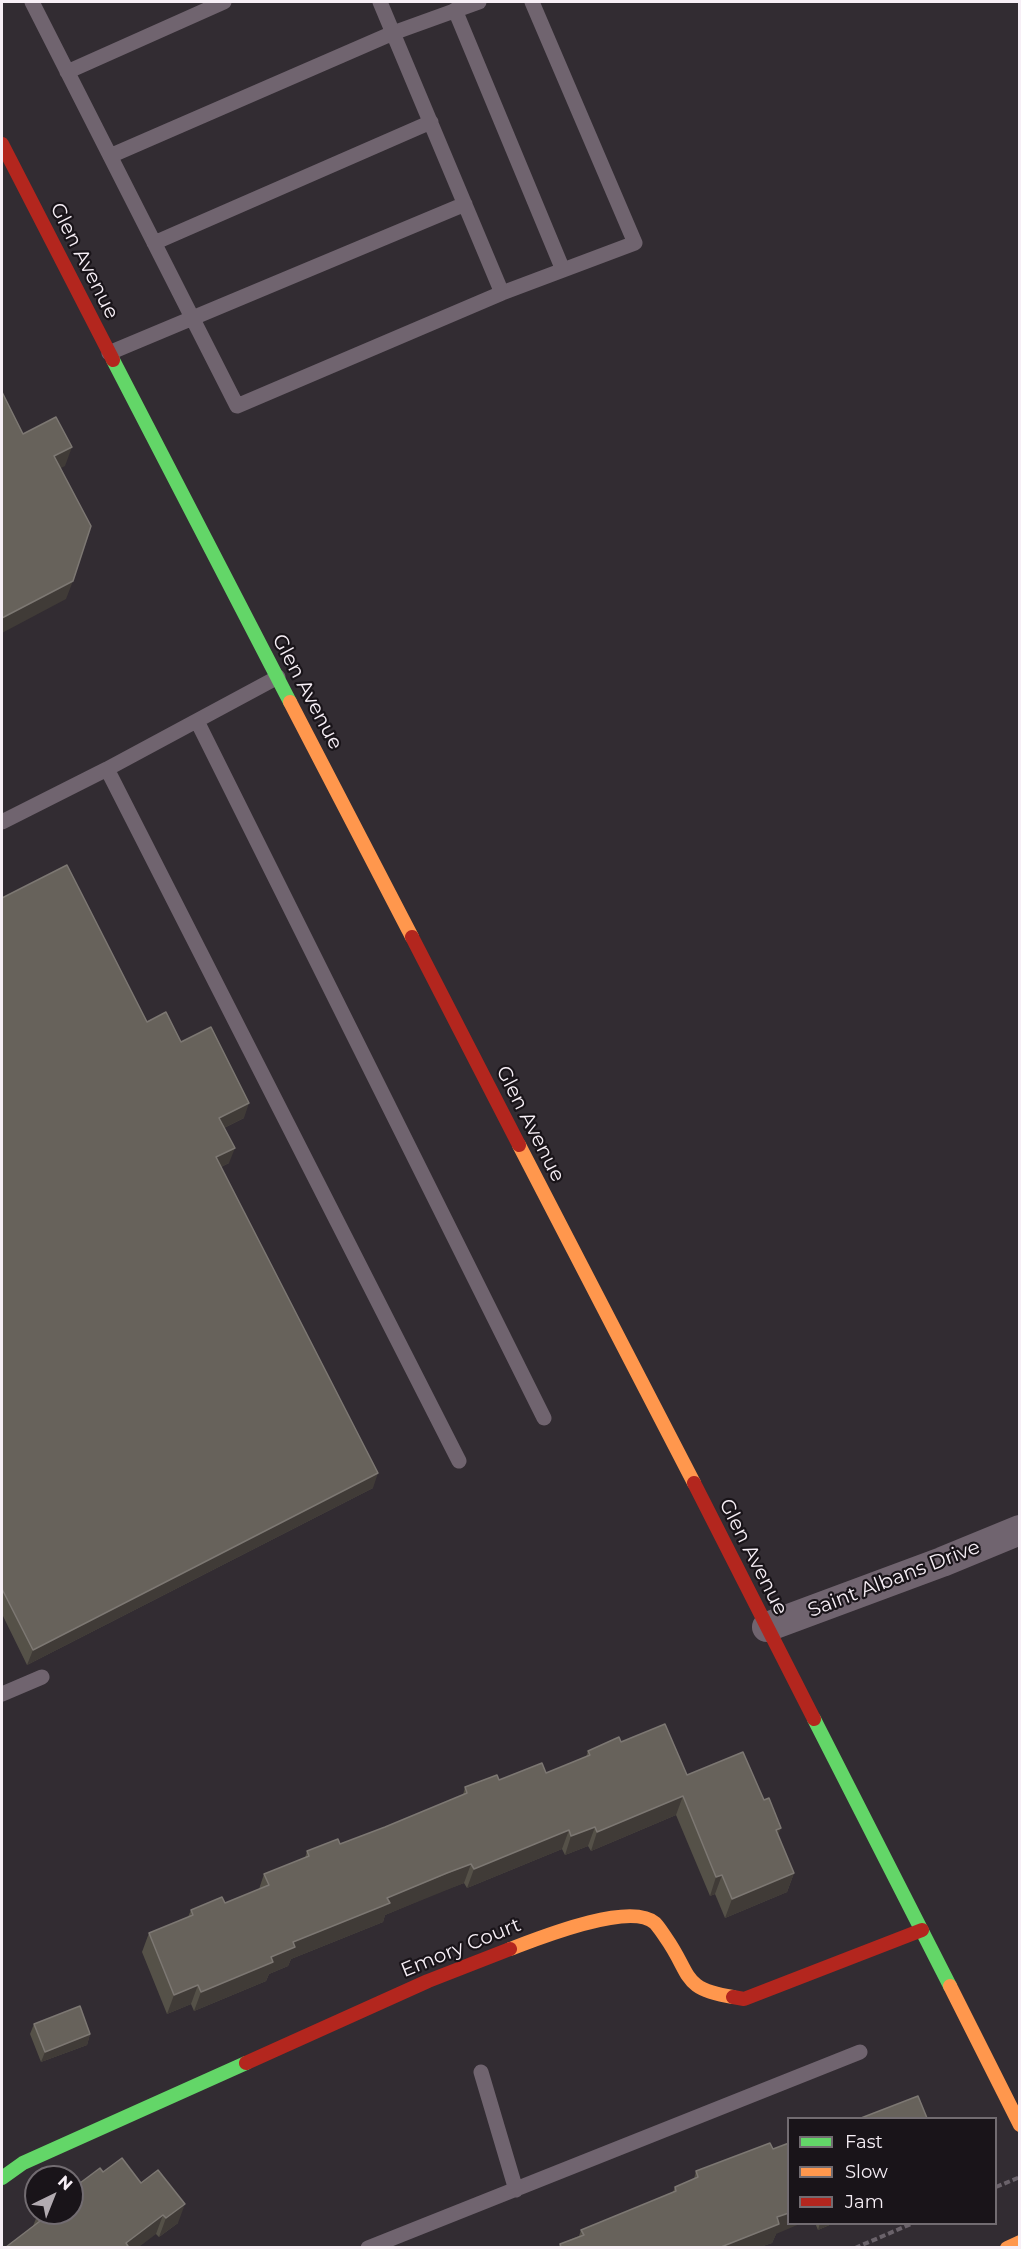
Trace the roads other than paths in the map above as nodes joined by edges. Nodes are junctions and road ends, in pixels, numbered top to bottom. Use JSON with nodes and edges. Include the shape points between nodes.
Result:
{"nodes":[{"id":1,"x":32,"y":2,"type":"edge"},
{"id":2,"x":224,"y":2,"type":"edge"},
{"id":3,"x":380,"y":2,"type":"edge"},
{"id":4,"x":479,"y":2,"type":"edge"},
{"id":5,"x":532,"y":2,"type":"edge"},
{"id":6,"x":455,"y":10,"type":"junction"},
{"id":7,"x":393,"y":33,"type":"junction"},
{"id":8,"x":68,"y":72,"type":"junction"},
{"id":9,"x":431,"y":122,"type":"junction"},
{"id":10,"x":2,"y":144,"type":"edge"},
{"id":11,"x":110,"y":156,"type":"junction"},
{"id":12,"x":465,"y":204,"type":"junction"},
{"id":13,"x":154,"y":243,"type":"junction"},
{"id":14,"x":563,"y":270,"type":"junction"},
{"id":15,"x":502,"y":293,"type":"junction"},
{"id":16,"x":192,"y":317,"type":"junction"},
{"id":17,"x":110,"y":353,"type":"junction"},
{"id":18,"x":278,"y":677,"type":"junction"},
{"id":19,"x":197,"y":721,"type":"junction"},
{"id":20,"x":107,"y":769,"type":"junction"},
{"id":21,"x":2,"y":822,"type":"edge"},
{"id":22,"x":544,"y":1418,"type":"dead end"},
{"id":23,"x":459,"y":1461,"type":"dead end"},
{"id":24,"x":1020,"y":1530,"type":"edge"},
{"id":25,"x":767,"y":1627,"type":"junction"},
{"id":26,"x":42,"y":1677,"type":"dead end"},
{"id":27,"x":2,"y":1694,"type":"edge"},
{"id":28,"x":922,"y":1930,"type":"junction"},
{"id":29,"x":860,"y":2052,"type":"dead end"},
{"id":30,"x":481,"y":2073,"type":"dead end"},
{"id":31,"x":1020,"y":2125,"type":"edge"},
{"id":32,"x":2,"y":2178,"type":"edge"},
{"id":33,"x":516,"y":2190,"type":"junction"},
{"id":34,"x":1020,"y":2242,"type":"edge"},
{"id":35,"x":368,"y":2247,"type":"edge"},
{"id":36,"x":1006,"y":2247,"type":"edge"}],
"edges":[{"from":1,"to":8,"type":"lane"},
{"from":2,"to":8,"type":"lane"},
{"from":3,"to":7,"type":"lane"},
{"from":4,"to":6,"type":"lane"},
{"from":5,"to":14,"type":"lane","via":[[635,243]]},
{"from":6,"to":7,"type":"lane"},
{"from":6,"to":14,"type":"lane"},
{"from":7,"to":9,"type":"lane"},
{"from":7,"to":11,"type":"lane"},
{"from":8,"to":11,"type":"lane"},
{"from":9,"to":12,"type":"lane"},
{"from":9,"to":13,"type":"lane"},
{"from":10,"to":17,"type":"street","name":"Glen Avenue"},
{"from":11,"to":13,"type":"lane"},
{"from":12,"to":15,"type":"lane"},
{"from":12,"to":16,"type":"lane"},
{"from":13,"to":16,"type":"lane"},
{"from":14,"to":15,"type":"lane"},
{"from":15,"to":16,"type":"lane","via":[[237,406]]},
{"from":16,"to":17,"type":"lane"},
{"from":17,"to":18,"type":"street","name":"Glen Avenue"},
{"from":18,"to":19,"type":"lane"},
{"from":18,"to":25,"type":"street","name":"Glen Avenue"},
{"from":19,"to":20,"type":"lane"},
{"from":19,"to":22,"type":"lane"},
{"from":20,"to":21,"type":"lane"},
{"from":20,"to":23,"type":"lane"},
{"from":24,"to":25,"type":"street","name":"Saint Albans Drive"},
{"from":25,"to":28,"type":"street","name":"Glen Avenue"},
{"from":26,"to":27,"type":"lane"},
{"from":28,"to":31,"type":"street","name":"Glen Avenue"},
{"from":28,"to":32,"type":"street","name":"Emory Court","via":[[744,1999],[711,1994],[692,1984],[655,1923],[639,1916],[559,1930],[428,1981],[256,2057],[22,2163]]},
{"from":29,"to":33,"type":"lane"},
{"from":30,"to":33,"type":"lane"},
{"from":33,"to":35,"type":"lane"},
{"from":34,"to":36,"type":"street"}]}
